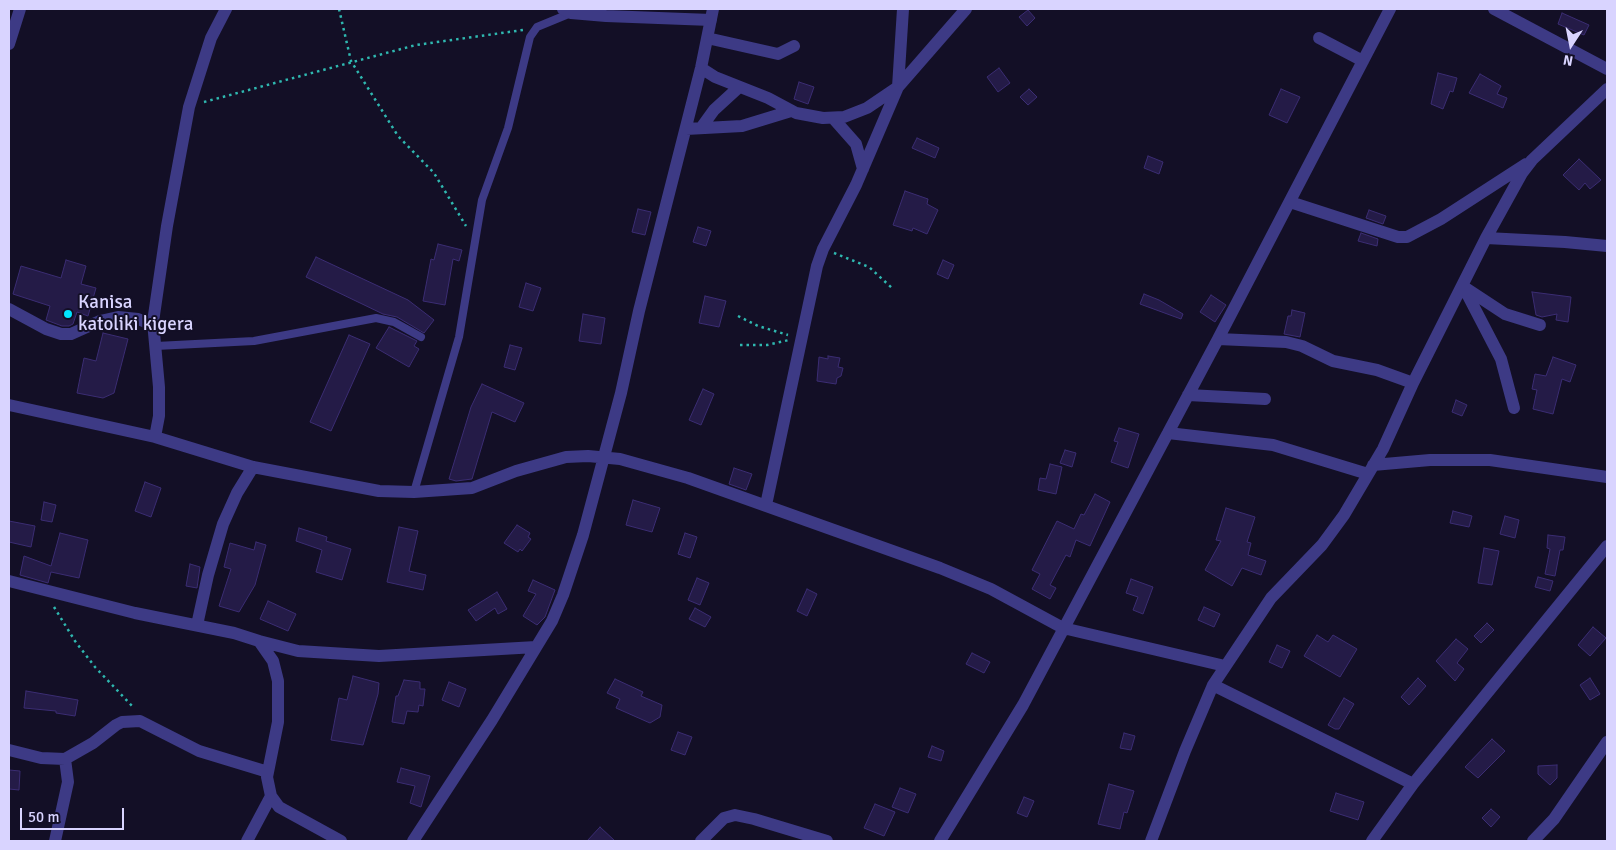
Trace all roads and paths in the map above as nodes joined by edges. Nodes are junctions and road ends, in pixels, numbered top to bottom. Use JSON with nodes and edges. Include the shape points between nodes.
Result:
{"nodes":[{"id":1,"x":20,"y":9,"type":"edge"},
{"id":2,"x":226,"y":9,"type":"edge"},
{"id":3,"x":339,"y":9,"type":"edge"},
{"id":4,"x":903,"y":9,"type":"edge"},
{"id":5,"x":966,"y":9,"type":"edge"},
{"id":6,"x":1390,"y":9,"type":"edge"},
{"id":7,"x":1494,"y":9,"type":"edge"},
{"id":8,"x":567,"y":11,"type":"edge"},
{"id":9,"x":712,"y":14,"type":"edge"},
{"id":10,"x":534,"y":30,"type":"junction"},
{"id":11,"x":707,"y":38,"type":"junction"},
{"id":12,"x":1319,"y":38,"type":"dead end"},
{"id":13,"x":9,"y":44,"type":"edge"},
{"id":14,"x":794,"y":46,"type":"dead end"},
{"id":15,"x":352,"y":61,"type":"junction"},
{"id":16,"x":1363,"y":61,"type":"junction"},
{"id":17,"x":701,"y":68,"type":"junction"},
{"id":18,"x":1607,"y":69,"type":"edge"},
{"id":19,"x":738,"y":88,"type":"junction"},
{"id":20,"x":898,"y":88,"type":"junction"},
{"id":21,"x":1607,"y":89,"type":"edge"},
{"id":22,"x":189,"y":107,"type":"junction"},
{"id":23,"x":791,"y":111,"type":"junction"},
{"id":24,"x":834,"y":118,"type":"junction"},
{"id":25,"x":701,"y":128,"type":"junction"},
{"id":26,"x":686,"y":129,"type":"junction"},
{"id":27,"x":1532,"y":160,"type":"junction"},
{"id":28,"x":863,"y":169,"type":"junction"},
{"id":29,"x":1290,"y":202,"type":"junction"},
{"id":30,"x":1486,"y":238,"type":"junction"},
{"id":31,"x":476,"y":239,"type":"junction"},
{"id":32,"x":1607,"y":246,"type":"edge"},
{"id":33,"x":823,"y":249,"type":"junction"},
{"id":34,"x":1463,"y":286,"type":"junction"},
{"id":35,"x":892,"y":288,"type":"dead end"},
{"id":36,"x":9,"y":309,"type":"edge"},
{"id":37,"x":738,"y":316,"type":"dead end"},
{"id":38,"x":154,"y":325,"type":"junction"},
{"id":39,"x":1540,"y":325,"type":"dead end"},
{"id":40,"x":421,"y":337,"type":"dead end"},
{"id":41,"x":1218,"y":339,"type":"junction"},
{"id":42,"x":740,"y":345,"type":"dead end"},
{"id":43,"x":156,"y":346,"type":"junction"},
{"id":44,"x":1413,"y":383,"type":"junction"},
{"id":45,"x":1188,"y":395,"type":"junction"},
{"id":46,"x":1265,"y":399,"type":"dead end"},
{"id":47,"x":9,"y":405,"type":"edge"},
{"id":48,"x":1514,"y":408,"type":"dead end"},
{"id":49,"x":1168,"y":432,"type":"junction"},
{"id":50,"x":155,"y":437,"type":"junction"},
{"id":51,"x":604,"y":457,"type":"junction"},
{"id":52,"x":253,"y":466,"type":"junction"},
{"id":53,"x":1371,"y":470,"type":"junction"},
{"id":54,"x":1607,"y":476,"type":"edge"},
{"id":55,"x":414,"y":492,"type":"junction"},
{"id":56,"x":766,"y":505,"type":"junction"},
{"id":57,"x":1607,"y":546,"type":"edge"},
{"id":58,"x":9,"y":581,"type":"edge"},
{"id":59,"x":46,"y":591,"type":"junction"},
{"id":60,"x":197,"y":625,"type":"junction"},
{"id":61,"x":1063,"y":628,"type":"junction"},
{"id":62,"x":258,"y":641,"type":"junction"},
{"id":63,"x":536,"y":647,"type":"junction"},
{"id":64,"x":1225,"y":666,"type":"junction"},
{"id":65,"x":1213,"y":685,"type":"junction"},
{"id":66,"x":138,"y":711,"type":"dead end"},
{"id":67,"x":1607,"y":742,"type":"edge"},
{"id":68,"x":9,"y":750,"type":"edge"},
{"id":69,"x":65,"y":759,"type":"junction"},
{"id":70,"x":268,"y":772,"type":"junction"},
{"id":71,"x":1414,"y":784,"type":"junction"},
{"id":72,"x":271,"y":796,"type":"junction"},
{"id":73,"x":55,"y":841,"type":"edge"},
{"id":74,"x":247,"y":841,"type":"edge"},
{"id":75,"x":341,"y":841,"type":"edge"},
{"id":76,"x":413,"y":841,"type":"edge"},
{"id":77,"x":701,"y":841,"type":"edge"},
{"id":78,"x":827,"y":841,"type":"edge"},
{"id":79,"x":940,"y":841,"type":"edge"},
{"id":80,"x":1151,"y":841,"type":"edge"},
{"id":81,"x":1372,"y":841,"type":"edge"},
{"id":82,"x":1533,"y":841,"type":"edge"}],
"edges":[{"from":1,"to":13,"type":"street"},
{"from":2,"to":22,"type":"street","via":[[211,38]]},
{"from":3,"to":15,"type":"path"},
{"from":4,"to":20,"type":"street"},
{"from":5,"to":20,"type":"street"},
{"from":6,"to":16,"type":"street"},
{"from":7,"to":18,"type":"street"},
{"from":8,"to":9,"type":"street"},
{"from":8,"to":10,"type":"lane"},
{"from":9,"to":11,"type":"street"},
{"from":10,"to":15,"type":"path","via":[[416,45]]},
{"from":10,"to":31,"type":"lane","via":[[508,128],[484,193]]},
{"from":11,"to":14,"type":"street","via":[[778,54]]},
{"from":11,"to":17,"type":"street"},
{"from":12,"to":16,"type":"street"},
{"from":15,"to":22,"type":"path"},
{"from":15,"to":31,"type":"path","via":[[398,136],[434,173]]},
{"from":16,"to":29,"type":"street"},
{"from":17,"to":19,"type":"street"},
{"from":17,"to":26,"type":"street"},
{"from":19,"to":23,"type":"street","via":[[768,98]]},
{"from":19,"to":25,"type":"street","via":[[714,110]]},
{"from":20,"to":24,"type":"street","via":[[867,108]]},
{"from":20,"to":28,"type":"street"},
{"from":21,"to":27,"type":"street"},
{"from":22,"to":38,"type":"street","via":[[167,226]]},
{"from":23,"to":24,"type":"street"},
{"from":23,"to":25,"type":"street","via":[[742,126]]},
{"from":24,"to":28,"type":"street","via":[[856,144]]},
{"from":25,"to":26,"type":"street"},
{"from":26,"to":51,"type":"street"},
{"from":27,"to":29,"type":"street","via":[[1441,219],[1407,237],[1398,237]]},
{"from":27,"to":30,"type":"street"},
{"from":28,"to":33,"type":"street"},
{"from":29,"to":41,"type":"street"},
{"from":30,"to":32,"type":"street"},
{"from":30,"to":34,"type":"street"},
{"from":31,"to":55,"type":"lane","via":[[460,337]]},
{"from":33,"to":35,"type":"path","via":[[869,267]]},
{"from":33,"to":56,"type":"street","via":[[813,281]]},
{"from":34,"to":39,"type":"street","via":[[1504,314]]},
{"from":34,"to":44,"type":"street"},
{"from":34,"to":48,"type":"street","via":[[1500,359]]},
{"from":36,"to":38,"type":"street","via":[[61,334],[71,334],[118,317]]},
{"from":37,"to":42,"type":"path","via":[[766,329],[795,337],[767,345]]},
{"from":38,"to":43,"type":"street"},
{"from":40,"to":43,"type":"lane","via":[[394,322],[376,318],[254,342]]},
{"from":41,"to":44,"type":"street","via":[[1293,344],[1333,361],[1377,370]]},
{"from":41,"to":45,"type":"street"},
{"from":43,"to":50,"type":"street","via":[[159,416]]},
{"from":44,"to":53,"type":"street"},
{"from":45,"to":46,"type":"street"},
{"from":45,"to":49,"type":"street"},
{"from":47,"to":50,"type":"street"},
{"from":49,"to":53,"type":"street","via":[[1273,445]]},
{"from":49,"to":61,"type":"street"},
{"from":50,"to":52,"type":"street"},
{"from":51,"to":55,"type":"street","via":[[566,457],[472,488]]},
{"from":51,"to":56,"type":"street","via":[[654,468]]},
{"from":51,"to":63,"type":"street","via":[[563,595]]},
{"from":52,"to":55,"type":"street","via":[[379,490]]},
{"from":52,"to":60,"type":"street","via":[[223,524]]},
{"from":53,"to":54,"type":"street","via":[[1430,460],[1490,460]]},
{"from":53,"to":64,"type":"street","via":[[1322,545],[1271,598]]},
{"from":56,"to":61,"type":"street","via":[[991,589]]},
{"from":57,"to":71,"type":"street"},
{"from":58,"to":59,"type":"street"},
{"from":59,"to":60,"type":"street"},
{"from":59,"to":66,"type":"path","via":[[75,641],[101,674]]},
{"from":60,"to":62,"type":"street"},
{"from":61,"to":64,"type":"street"},
{"from":61,"to":79,"type":"street","via":[[1022,705]]},
{"from":62,"to":63,"type":"street","via":[[298,651],[379,656]]},
{"from":62,"to":70,"type":"street","via":[[273,661],[279,688],[278,722]]},
{"from":63,"to":76,"type":"street"},
{"from":64,"to":65,"type":"street"},
{"from":65,"to":71,"type":"street"},
{"from":65,"to":80,"type":"street"},
{"from":67,"to":82,"type":"street","via":[[1554,819]]},
{"from":68,"to":69,"type":"street","via":[[41,758]]},
{"from":69,"to":70,"type":"street","via":[[116,725],[132,721],[152,726],[205,753]]},
{"from":69,"to":73,"type":"street","via":[[68,782]]},
{"from":70,"to":72,"type":"street"},
{"from":71,"to":81,"type":"street"},
{"from":72,"to":74,"type":"street"},
{"from":72,"to":75,"type":"street","via":[[279,807]]},
{"from":77,"to":78,"type":"street","via":[[724,818],[735,815]]}]}
